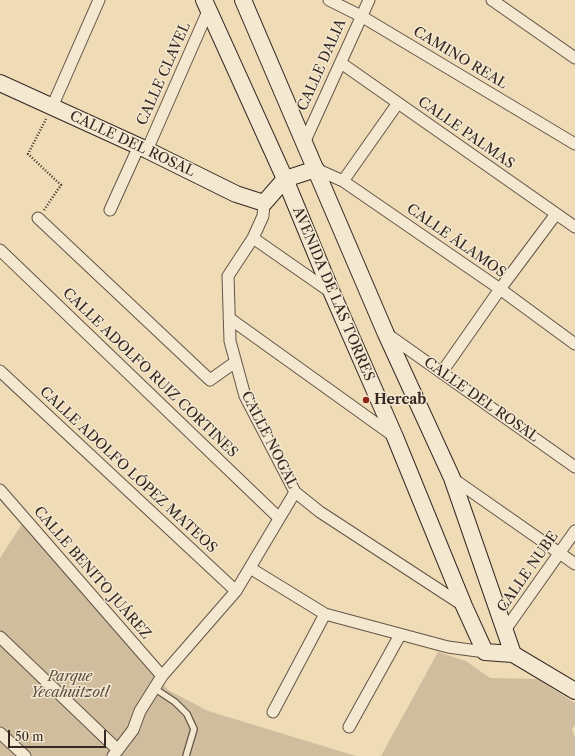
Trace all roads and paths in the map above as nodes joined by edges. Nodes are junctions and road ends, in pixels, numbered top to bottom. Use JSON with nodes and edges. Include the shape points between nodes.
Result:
{"nodes":[{"id":1,"x":99,"y":0,"type":"edge"},
{"id":2,"x":243,"y":0,"type":"edge"},
{"id":3,"x":329,"y":0,"type":"edge"},
{"id":4,"x":369,"y":0,"type":"edge"},
{"id":5,"x":492,"y":0,"type":"edge"},
{"id":6,"x":206,"y":6,"type":"edge"},
{"id":7,"x":361,"y":16,"type":"junction"},
{"id":8,"x":575,"y":58,"type":"edge"},
{"id":9,"x":341,"y":63,"type":"junction"},
{"id":10,"x":0,"y":83,"type":"edge"},
{"id":11,"x":398,"y":103,"type":"junction"},
{"id":12,"x":52,"y":107,"type":"junction"},
{"id":13,"x":304,"y":143,"type":"junction"},
{"id":14,"x":575,"y":144,"type":"edge"},
{"id":15,"x":143,"y":148,"type":"junction"},
{"id":16,"x":316,"y":169,"type":"junction"},
{"id":17,"x":285,"y":179,"type":"junction"},
{"id":18,"x":343,"y":181,"type":"junction"},
{"id":19,"x":264,"y":203,"type":"junction"},
{"id":20,"x":110,"y":210,"type":"dead end"},
{"id":21,"x":556,"y":214,"type":"junction"},
{"id":22,"x":38,"y":218,"type":"joint"},
{"id":23,"x":575,"y":227,"type":"edge"},
{"id":24,"x":253,"y":238,"type":"junction"},
{"id":25,"x":0,"y":250,"type":"edge"},
{"id":26,"x":500,"y":289,"type":"junction"},
{"id":27,"x":332,"y":294,"type":"junction"},
{"id":28,"x":229,"y":318,"type":"junction"},
{"id":29,"x":386,"y":334,"type":"junction"},
{"id":30,"x":575,"y":344,"type":"edge"},
{"id":31,"x":234,"y":363,"type":"junction"},
{"id":32,"x":0,"y":371,"type":"edge"},
{"id":33,"x":442,"y":372,"type":"junction"},
{"id":34,"x":394,"y":437,"type":"junction"},
{"id":35,"x":575,"y":467,"type":"edge"},
{"id":36,"x":452,"y":478,"type":"junction"},
{"id":37,"x":0,"y":490,"type":"edge"},
{"id":38,"x":295,"y":492,"type":"junction"},
{"id":39,"x":279,"y":518,"type":"junction"},
{"id":40,"x":575,"y":531,"type":"edge"},
{"id":41,"x":560,"y":553,"type":"junction"},
{"id":42,"x":575,"y":564,"type":"edge"},
{"id":43,"x":250,"y":568,"type":"junction"},
{"id":44,"x":236,"y":592,"type":"junction"},
{"id":45,"x":464,"y":606,"type":"junction"},
{"id":46,"x":325,"y":614,"type":"junction"},
{"id":47,"x":505,"y":630,"type":"junction"},
{"id":48,"x":400,"y":635,"type":"junction"},
{"id":49,"x":0,"y":637,"type":"edge"},
{"id":50,"x":484,"y":652,"type":"junction"},
{"id":51,"x":513,"y":654,"type":"junction"},
{"id":52,"x":162,"y":676,"type":"junction"},
{"id":53,"x":154,"y":688,"type":"junction"},
{"id":54,"x":575,"y":691,"type":"edge"},
{"id":55,"x":273,"y":712,"type":"dead end"},
{"id":56,"x":349,"y":727,"type":"dead end"},
{"id":57,"x":0,"y":733,"type":"edge"},
{"id":58,"x":115,"y":753,"type":"edge"},
{"id":59,"x":24,"y":756,"type":"edge"},
{"id":60,"x":186,"y":756,"type":"edge"}],
"edges":[{"from":1,"to":12,"type":"street"},
{"from":2,"to":13,"type":"street"},
{"from":3,"to":7,"type":"street","name":"CAMINO REAL"},
{"from":4,"to":7,"type":"street","name":"CALLE DALIA"},
{"from":5,"to":8,"type":"street"},
{"from":6,"to":15,"type":"street","name":"CALLE CLAVEL"},
{"from":6,"to":17,"type":"street","name":"AVENIDA DE LAS TORRES"},
{"from":7,"to":9,"type":"street","name":"CALLE DALIA"},
{"from":7,"to":14,"type":"street","name":"CAMINO REAL"},
{"from":9,"to":11,"type":"street","name":"CALLE PALMAS"},
{"from":9,"to":13,"type":"street","name":"CALLE DALIA"},
{"from":10,"to":12,"type":"street","name":"CALLE DEL ROSAL"},
{"from":11,"to":18,"type":"street"},
{"from":11,"to":21,"type":"street","name":"CALLE PALMAS"},
{"from":12,"to":15,"type":"street","name":"CALLE DEL ROSAL"},
{"from":12,"to":22,"type":"path","via":[[28,154],[62,185]]},
{"from":13,"to":16,"type":"street"},
{"from":15,"to":19,"type":"street","name":"CALLE DEL ROSAL","via":[[236,194]]},
{"from":15,"to":20,"type":"street","name":"CALLE CLAVEL"},
{"from":16,"to":17,"type":"street"},
{"from":16,"to":18,"type":"street","name":"CALLE ÁLAMOS"},
{"from":16,"to":29,"type":"street"},
{"from":17,"to":19,"type":"street","name":"CALLE NOGAL"},
{"from":17,"to":27,"type":"street","name":"AVENIDA DE LAS TORRES"},
{"from":18,"to":26,"type":"street","name":"CALLE ÁLAMOS"},
{"from":19,"to":24,"type":"street","name":"CALLE NOGAL"},
{"from":21,"to":23,"type":"street","name":"CALLE PALMAS"},
{"from":21,"to":26,"type":"street"},
{"from":22,"to":31,"type":"street","via":[[210,380]]},
{"from":24,"to":27,"type":"street"},
{"from":24,"to":28,"type":"street","name":"CALLE NOGAL","via":[[228,276]]},
{"from":25,"to":39,"type":"street","name":"CALLE ADOLFO RUIZ CORTINES"},
{"from":26,"to":30,"type":"street","name":"CALLE ÁLAMOS"},
{"from":26,"to":33,"type":"street"},
{"from":27,"to":34,"type":"street","name":"AVENIDA DE LAS TORRES"},
{"from":28,"to":31,"type":"street","name":"CALLE NOGAL"},
{"from":28,"to":34,"type":"street"},
{"from":29,"to":33,"type":"street","name":"CALLE DEL ROSAL"},
{"from":29,"to":36,"type":"street"},
{"from":31,"to":38,"type":"street","name":"CALLE NOGAL","via":[[245,396]]},
{"from":32,"to":44,"type":"street","name":"CALLE ADOLFO LÓPEZ MATEOS"},
{"from":33,"to":35,"type":"street","name":"CALLE DEL ROSAL"},
{"from":34,"to":45,"type":"street","name":"AVENIDA DE LAS TORRES"},
{"from":36,"to":41,"type":"street"},
{"from":36,"to":47,"type":"street"},
{"from":37,"to":52,"type":"street","name":"CALLE BENITO JUÁREZ"},
{"from":38,"to":39,"type":"street"},
{"from":38,"to":45,"type":"street","name":"CALLE NOGAL","via":[[320,512]]},
{"from":39,"to":43,"type":"street"},
{"from":40,"to":41,"type":"street","name":"CALLE NUBE"},
{"from":41,"to":42,"type":"street"},
{"from":41,"to":47,"type":"street","name":"CALLE NUBE"},
{"from":43,"to":44,"type":"street"},
{"from":43,"to":46,"type":"street"},
{"from":44,"to":52,"type":"street"},
{"from":45,"to":50,"type":"street","name":"AVENIDA DE LAS TORRES"},
{"from":46,"to":48,"type":"street"},
{"from":46,"to":55,"type":"street"},
{"from":47,"to":51,"type":"street"},
{"from":48,"to":50,"type":"street","via":[[448,647]]},
{"from":48,"to":56,"type":"street"},
{"from":49,"to":58,"type":"street"},
{"from":50,"to":51,"type":"street"},
{"from":51,"to":54,"type":"street"},
{"from":52,"to":53,"type":"street"},
{"from":53,"to":58,"type":"street","via":[[140,710],[133,730]]},
{"from":53,"to":60,"type":"lane","via":[[187,714],[194,729]]},
{"from":57,"to":59,"type":"street"}]}
